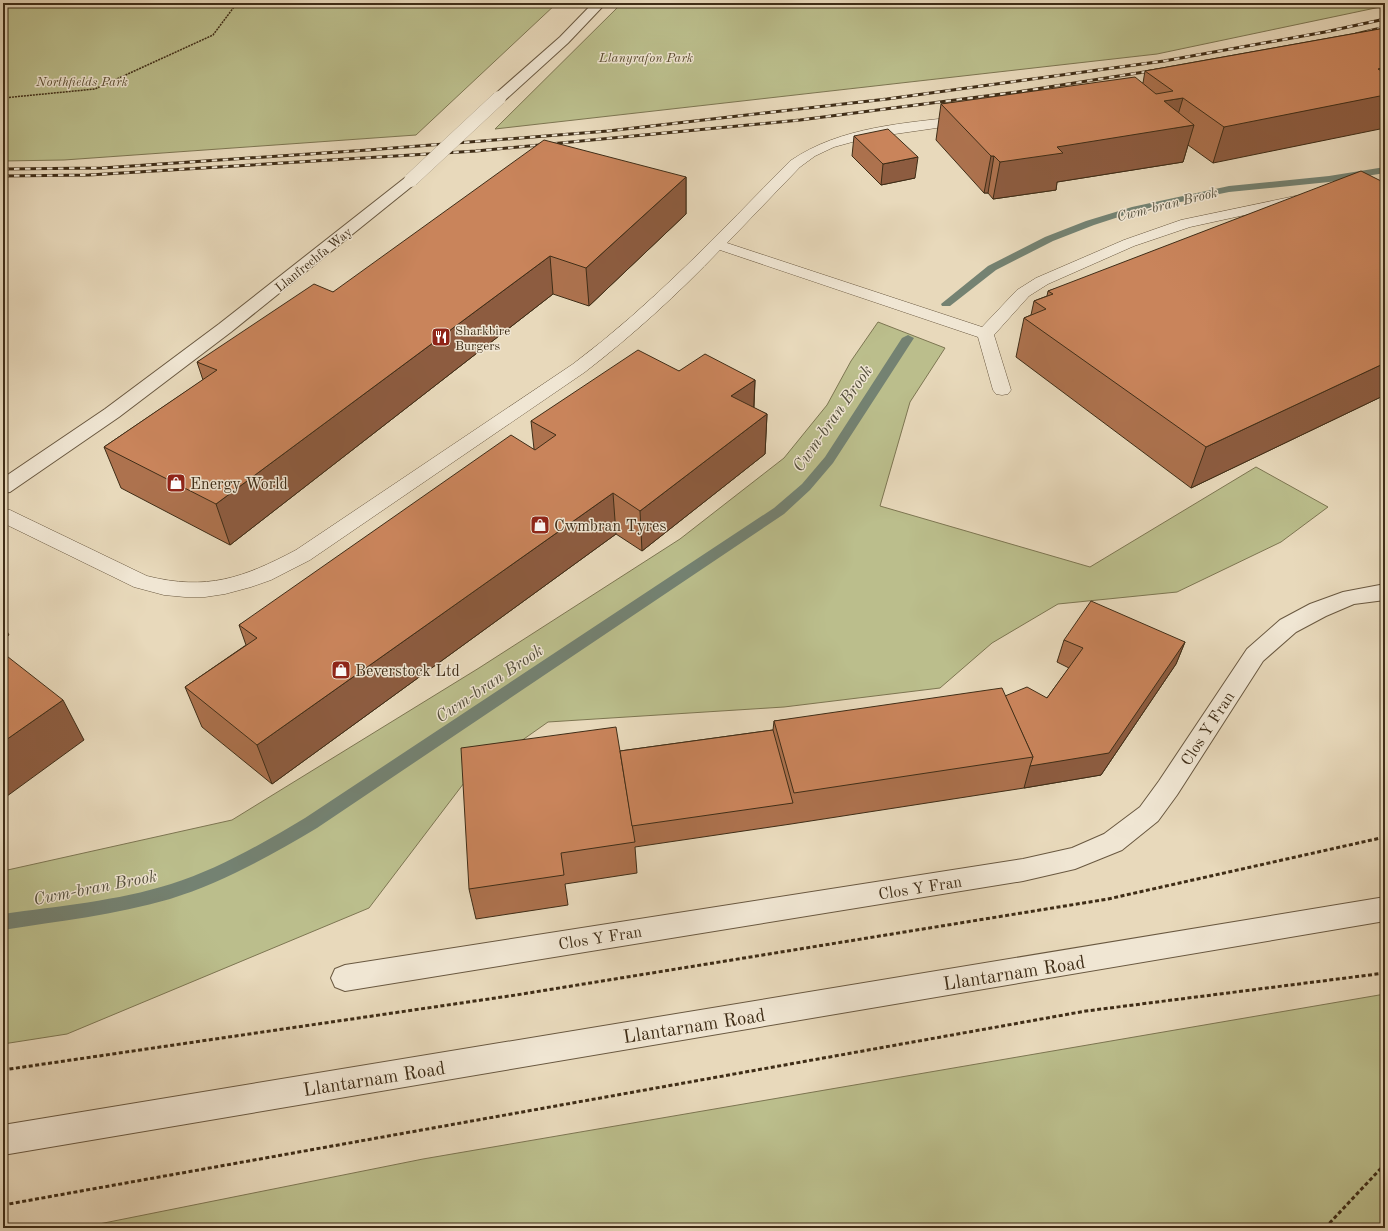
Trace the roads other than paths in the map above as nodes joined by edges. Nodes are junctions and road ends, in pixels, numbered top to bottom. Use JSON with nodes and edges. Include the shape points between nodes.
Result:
{"nodes":[{"id":1,"x":600,"y":3,"type":"edge"},
{"id":2,"x":984,"y":117,"type":"edge"},
{"id":3,"x":1302,"y":199,"type":"edge"},
{"id":4,"x":716,"y":244,"type":"junction"},
{"id":5,"x":984,"y":334,"type":"junction"},
{"id":6,"x":1002,"y":390,"type":"dead end"},
{"id":7,"x":3,"y":487,"type":"edge"},
{"id":8,"x":3,"y":515,"type":"edge"},
{"id":9,"x":1385,"y":592,"type":"edge"},
{"id":10,"x":1385,"y":910,"type":"edge"},
{"id":11,"x":345,"y":978,"type":"dead end"},
{"id":12,"x":3,"y":1140,"type":"edge"}],
"edges":[{"from":1,"to":7,"type":"street","name":"Llanfrechfa Way","bridge":true,"via":[[564,40],[411,180],[225,328],[112,413]]},
{"from":2,"to":4,"type":"lane","via":[[875,133],[831,144],[812,152],[795,164]]},
{"from":3,"to":5,"type":"lane","via":[[1186,223],[1129,243],[1042,281],[1023,293]]},
{"from":4,"to":5,"type":"lane"},
{"from":4,"to":8,"type":"lane","via":[[654,306],[579,368],[303,555],[258,578],[214,590],[193,591],[157,587],[141,582]]},
{"from":5,"to":6,"type":"lane"},
{"from":9,"to":11,"type":"street","name":"Clos Y Fran","via":[[1351,597],[1288,626],[1255,655],[1149,814],[1113,842],[1075,858],[1015,872]]},
{"from":10,"to":12,"type":"street","name":"Llantarnam Road"}]}
